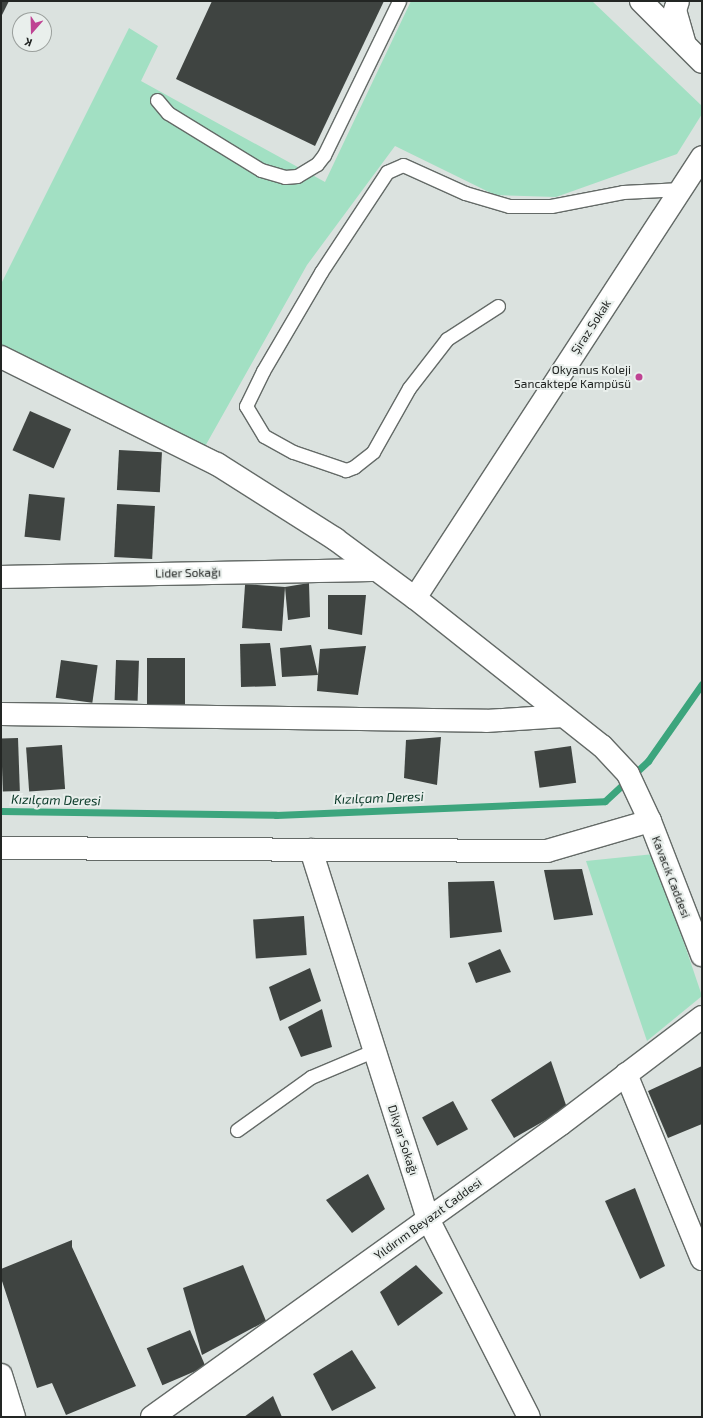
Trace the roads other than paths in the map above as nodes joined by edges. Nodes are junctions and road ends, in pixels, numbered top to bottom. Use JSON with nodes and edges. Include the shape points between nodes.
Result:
{"nodes":[{"id":1,"x":399,"y":1,"type":"edge"},
{"id":2,"x":641,"y":1,"type":"edge"},
{"id":3,"x":678,"y":1,"type":"edge"},
{"id":4,"x":702,"y":62,"type":"edge"},
{"id":5,"x":157,"y":100,"type":"dead end"},
{"id":6,"x":702,"y":157,"type":"edge"},
{"id":7,"x":681,"y":190,"type":"junction"},
{"id":8,"x":498,"y":306,"type":"dead end"},
{"id":9,"x":1,"y":357,"type":"edge"},
{"id":10,"x":374,"y":570,"type":"junction"},
{"id":11,"x":1,"y":576,"type":"edge"},
{"id":12,"x":416,"y":598,"type":"junction"},
{"id":13,"x":1,"y":714,"type":"edge"},
{"id":14,"x":563,"y":716,"type":"junction"},
{"id":15,"x":650,"y":821,"type":"junction"},
{"id":16,"x":1,"y":848,"type":"edge"},
{"id":17,"x":311,"y":850,"type":"junction"},
{"id":18,"x":702,"y":955,"type":"edge"},
{"id":19,"x":702,"y":1017,"type":"edge"},
{"id":20,"x":374,"y":1050,"type":"junction"},
{"id":21,"x":626,"y":1074,"type":"junction"},
{"id":22,"x":237,"y":1130,"type":"dead end"},
{"id":23,"x":428,"y":1219,"type":"junction"},
{"id":24,"x":702,"y":1259,"type":"edge"},
{"id":25,"x":1,"y":1375,"type":"edge"},
{"id":26,"x":14,"y":1417,"type":"edge"},
{"id":27,"x":152,"y":1417,"type":"edge"},
{"id":28,"x":529,"y":1417,"type":"edge"}],
"edges":[{"from":1,"to":5,"type":"lane","via":[[324,155],[317,164],[297,176],[272,175],[261,170],[168,113]]},
{"from":2,"to":4,"type":"street"},
{"from":3,"to":4,"type":"street","via":[[676,10],[680,38]]},
{"from":6,"to":7,"type":"street","name":"Şiraz Sokak"},
{"from":7,"to":8,"type":"lane","via":[[610,194],[551,206],[509,206],[465,193],[402,165],[387,172],[321,272],[246,406],[264,436],[293,452],[346,470],[354,467],[373,452],[409,388],[447,339]]},
{"from":7,"to":12,"type":"street","name":"Şiraz Sokak"},
{"from":9,"to":10,"type":"street","name":"Kavacık Caddesi","via":[[218,464],[335,539]]},
{"from":10,"to":11,"type":"street","name":"Lider Sokağı"},
{"from":10,"to":12,"type":"street","name":"Kavacık Caddesi"},
{"from":12,"to":14,"type":"street","name":"Kavacık Caddesi"},
{"from":13,"to":14,"type":"street","via":[[486,721]]},
{"from":14,"to":15,"type":"street","name":"Kavacık Caddesi","via":[[602,746],[632,783]]},
{"from":15,"to":17,"type":"street","via":[[547,850]]},
{"from":15,"to":18,"type":"street","name":"Kavacık Caddesi"},
{"from":16,"to":17,"type":"street"},
{"from":17,"to":20,"type":"street","name":"Dikyar Sokağı"},
{"from":19,"to":21,"type":"street","name":"Yıldırım Beyazıt Caddesi"},
{"from":20,"to":22,"type":"lane","via":[[311,1077]]},
{"from":20,"to":23,"type":"street","name":"Dikyar Sokağı"},
{"from":21,"to":23,"type":"street","name":"Yıldırım Beyazıt Caddesi"},
{"from":21,"to":24,"type":"street"},
{"from":23,"to":27,"type":"street","name":"Yıldırım Beyazıt Caddesi"},
{"from":23,"to":28,"type":"street","name":"Dikyar Sokağı"},
{"from":25,"to":26,"type":"street"}]}
